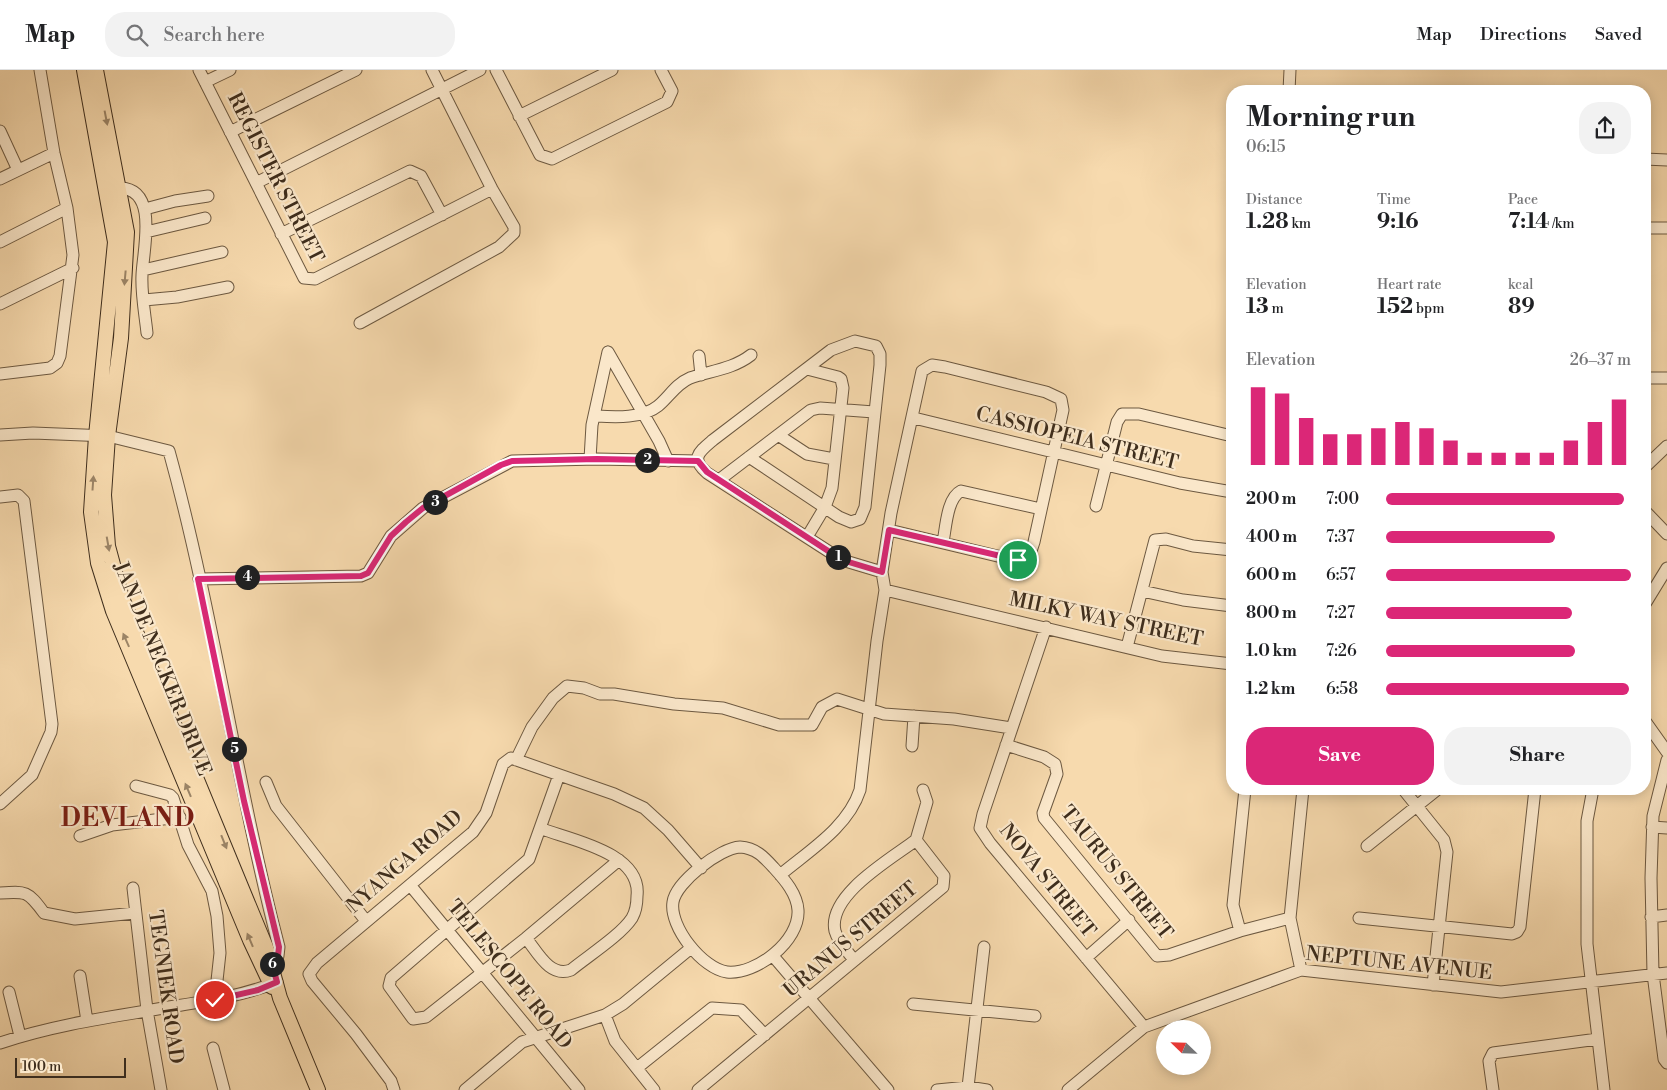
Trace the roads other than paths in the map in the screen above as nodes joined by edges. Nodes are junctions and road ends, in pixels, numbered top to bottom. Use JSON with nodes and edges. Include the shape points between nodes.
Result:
{"nodes":[{"id":1,"x":40,"y":70,"type":"edge"},
{"id":2,"x":84,"y":70,"type":"edge"},
{"id":3,"x":96,"y":70,"type":"edge"},
{"id":4,"x":199,"y":70,"type":"edge"},
{"id":5,"x":230,"y":70,"type":"edge"},
{"id":6,"x":356,"y":70,"type":"edge"},
{"id":7,"x":432,"y":70,"type":"edge"},
{"id":8,"x":480,"y":70,"type":"edge"},
{"id":9,"x":496,"y":70,"type":"edge"},
{"id":10,"x":612,"y":70,"type":"edge"},
{"id":11,"x":661,"y":70,"type":"edge"},
{"id":12,"x":1290,"y":70,"type":"edge"},
{"id":13,"x":205,"y":82,"type":"junction"},
{"id":14,"x":1289,"y":85,"type":"edge"},
{"id":15,"x":442,"y":90,"type":"junction"},
{"id":16,"x":519,"y":116,"type":"junction"},
{"id":17,"x":0,"y":131,"type":"edge"},
{"id":18,"x":230,"y":132,"type":"junction"},
{"id":19,"x":54,"y":153,"type":"junction"},
{"id":20,"x":1651,"y":159,"type":"edge"},
{"id":21,"x":1667,"y":160,"type":"edge"},
{"id":22,"x":18,"y":170,"type":"junction"},
{"id":23,"x":0,"y":180,"type":"edge"},
{"id":24,"x":256,"y":182,"type":"junction"},
{"id":25,"x":120,"y":188,"type":"junction"},
{"id":26,"x":492,"y":189,"type":"junction"},
{"id":27,"x":208,"y":196,"type":"dead end"},
{"id":28,"x":68,"y":208,"type":"junction"},
{"id":29,"x":145,"y":209,"type":"junction"},
{"id":30,"x":442,"y":215,"type":"junction"},
{"id":31,"x":205,"y":218,"type":"dead end"},
{"id":32,"x":1651,"y":228,"type":"edge"},
{"id":33,"x":1667,"y":228,"type":"edge"},
{"id":34,"x":146,"y":232,"type":"junction"},
{"id":35,"x":281,"y":234,"type":"junction"},
{"id":36,"x":0,"y":242,"type":"edge"},
{"id":37,"x":222,"y":252,"type":"dead end"},
{"id":38,"x":73,"y":268,"type":"junction"},
{"id":39,"x":143,"y":270,"type":"junction"},
{"id":40,"x":228,"y":287,"type":"dead end"},
{"id":41,"x":144,"y":300,"type":"junction"},
{"id":42,"x":0,"y":304,"type":"edge"},
{"id":43,"x":360,"y":323,"type":"dead end"},
{"id":44,"x":147,"y":333,"type":"dead end"},
{"id":45,"x":699,"y":356,"type":"dead end"},
{"id":46,"x":751,"y":356,"type":"dead end"},
{"id":47,"x":807,"y":370,"type":"junction"},
{"id":48,"x":0,"y":374,"type":"edge"},
{"id":49,"x":702,"y":375,"type":"junction"},
{"id":50,"x":1651,"y":378,"type":"edge"},
{"id":51,"x":1667,"y":378,"type":"edge"},
{"id":52,"x":841,"y":410,"type":"junction"},
{"id":53,"x":643,"y":412,"type":"junction"},
{"id":54,"x":874,"y":412,"type":"junction"},
{"id":55,"x":594,"y":416,"type":"junction"},
{"id":56,"x":914,"y":418,"type":"junction"},
{"id":57,"x":0,"y":435,"type":"edge"},
{"id":58,"x":778,"y":435,"type":"junction"},
{"id":59,"x":1226,"y":435,"type":"edge"},
{"id":60,"x":102,"y":436,"type":"junction"},
{"id":61,"x":1667,"y":446,"type":"edge"},
{"id":62,"x":1052,"y":453,"type":"junction"},
{"id":63,"x":748,"y":457,"type":"junction"},
{"id":64,"x":590,"y":459,"type":"junction"},
{"id":65,"x":834,"y":459,"type":"junction"},
{"id":66,"x":668,"y":461,"type":"junction"},
{"id":67,"x":698,"y":461,"type":"junction"},
{"id":68,"x":1651,"y":462,"type":"edge"},
{"id":69,"x":1106,"y":465,"type":"junction"},
{"id":70,"x":719,"y":480,"type":"junction"},
{"id":71,"x":1226,"y":491,"type":"edge"},
{"id":72,"x":0,"y":497,"type":"edge"},
{"id":73,"x":1096,"y":506,"type":"dead end"},
{"id":74,"x":825,"y":507,"type":"junction"},
{"id":75,"x":1041,"y":509,"type":"junction"},
{"id":76,"x":1651,"y":517,"type":"edge"},
{"id":77,"x":889,"y":530,"type":"junction"},
{"id":78,"x":1667,"y":534,"type":"edge"},
{"id":79,"x":807,"y":537,"type":"junction"},
{"id":80,"x":943,"y":542,"type":"junction"},
{"id":81,"x":1226,"y":549,"type":"edge"},
{"id":82,"x":1667,"y":568,"type":"edge"},
{"id":83,"x":882,"y":572,"type":"junction"},
{"id":84,"x":198,"y":579,"type":"junction"},
{"id":85,"x":885,"y":590,"type":"junction"},
{"id":86,"x":1142,"y":591,"type":"junction"},
{"id":87,"x":1651,"y":593,"type":"edge"},
{"id":88,"x":1226,"y":605,"type":"edge"},
{"id":89,"x":1046,"y":627,"type":"junction"},
{"id":90,"x":1127,"y":647,"type":"junction"},
{"id":91,"x":1226,"y":663,"type":"edge"},
{"id":92,"x":869,"y":708,"type":"junction"},
{"id":93,"x":914,"y":716,"type":"junction"},
{"id":94,"x":1011,"y":728,"type":"junction"},
{"id":95,"x":1651,"y":729,"type":"edge"},
{"id":96,"x":1006,"y":745,"type":"junction"},
{"id":97,"x":912,"y":746,"type":"dead end"},
{"id":98,"x":1667,"y":752,"type":"edge"},
{"id":99,"x":516,"y":760,"type":"junction"},
{"id":100,"x":1667,"y":760,"type":"edge"},
{"id":101,"x":559,"y":775,"type":"junction"},
{"id":102,"x":266,"y":782,"type":"dead end"},
{"id":103,"x":136,"y":786,"type":"dead end"},
{"id":104,"x":923,"y":790,"type":"dead end"},
{"id":105,"x":1244,"y":795,"type":"edge"},
{"id":106,"x":1301,"y":795,"type":"edge"},
{"id":107,"x":1407,"y":795,"type":"edge"},
{"id":108,"x":1431,"y":795,"type":"edge"},
{"id":109,"x":1534,"y":795,"type":"edge"},
{"id":110,"x":1593,"y":795,"type":"edge"},
{"id":111,"x":0,"y":804,"type":"edge"},
{"id":112,"x":1417,"y":807,"type":"junction"},
{"id":113,"x":180,"y":817,"type":"junction"},
{"id":114,"x":1652,"y":827,"type":"junction"},
{"id":115,"x":1667,"y":828,"type":"edge"},
{"id":116,"x":542,"y":829,"type":"junction"},
{"id":117,"x":80,"y":836,"type":"dead end"},
{"id":118,"x":916,"y":840,"type":"junction"},
{"id":119,"x":1367,"y":846,"type":"dead end"},
{"id":120,"x":619,"y":860,"type":"junction"},
{"id":121,"x":701,"y":868,"type":"junction"},
{"id":122,"x":780,"y":875,"type":"junction"},
{"id":123,"x":410,"y":885,"type":"junction"},
{"id":124,"x":132,"y":888,"type":"dead end"},
{"id":125,"x":0,"y":893,"type":"edge"},
{"id":126,"x":135,"y":913,"type":"junction"},
{"id":127,"x":1667,"y":916,"type":"edge"},
{"id":128,"x":1651,"y":917,"type":"junction"},
{"id":129,"x":1290,"y":918,"type":"junction"},
{"id":130,"x":1359,"y":918,"type":"dead end"},
{"id":131,"x":1129,"y":920,"type":"junction"},
{"id":132,"x":366,"y":921,"type":"junction"},
{"id":133,"x":1440,"y":926,"type":"junction"},
{"id":134,"x":448,"y":930,"type":"junction"},
{"id":135,"x":1240,"y":931,"type":"junction"},
{"id":136,"x":526,"y":938,"type":"junction"},
{"id":137,"x":984,"y":946,"type":"dead end"},
{"id":138,"x":691,"y":948,"type":"junction"},
{"id":139,"x":773,"y":956,"type":"junction"},
{"id":140,"x":1086,"y":958,"type":"junction"},
{"id":141,"x":854,"y":960,"type":"junction"},
{"id":142,"x":272,"y":964,"type":"junction"},
{"id":143,"x":1301,"y":970,"type":"junction"},
{"id":144,"x":482,"y":973,"type":"junction"},
{"id":145,"x":1667,"y":973,"type":"edge"},
{"id":146,"x":1654,"y":974,"type":"junction"},
{"id":147,"x":80,"y":976,"type":"dead end"},
{"id":148,"x":1592,"y":981,"type":"junction"},
{"id":149,"x":274,"y":983,"type":"junction"},
{"id":150,"x":1433,"y":984,"type":"junction"},
{"id":151,"x":9,"y":992,"type":"dead end"},
{"id":152,"x":811,"y":998,"type":"junction"},
{"id":153,"x":215,"y":1000,"type":"junction"},
{"id":154,"x":913,"y":1004,"type":"dead end"},
{"id":155,"x":147,"y":1010,"type":"junction"},
{"id":156,"x":976,"y":1011,"type":"junction"},
{"id":157,"x":605,"y":1015,"type":"junction"},
{"id":158,"x":1035,"y":1016,"type":"dead end"},
{"id":159,"x":87,"y":1021,"type":"junction"},
{"id":160,"x":1144,"y":1027,"type":"junction"},
{"id":161,"x":765,"y":1035,"type":"junction"},
{"id":162,"x":20,"y":1036,"type":"junction"},
{"id":163,"x":536,"y":1037,"type":"junction"},
{"id":164,"x":1598,"y":1039,"type":"junction"},
{"id":165,"x":0,"y":1043,"type":"edge"},
{"id":166,"x":213,"y":1048,"type":"dead end"},
{"id":167,"x":1666,"y":1061,"type":"edge"},
{"id":168,"x":637,"y":1068,"type":"junction"},
{"id":169,"x":968,"y":1087,"type":"junction"},
{"id":170,"x":161,"y":1090,"type":"edge"},
{"id":171,"x":224,"y":1090,"type":"edge"},
{"id":172,"x":318,"y":1090,"type":"edge"},
{"id":173,"x":394,"y":1090,"type":"edge"},
{"id":174,"x":464,"y":1090,"type":"edge"},
{"id":175,"x":579,"y":1090,"type":"edge"},
{"id":176,"x":654,"y":1090,"type":"edge"},
{"id":177,"x":698,"y":1090,"type":"edge"},
{"id":178,"x":888,"y":1090,"type":"edge"},
{"id":179,"x":938,"y":1090,"type":"edge"},
{"id":180,"x":987,"y":1090,"type":"edge"},
{"id":181,"x":1068,"y":1090,"type":"edge"},
{"id":182,"x":1493,"y":1090,"type":"edge"},
{"id":183,"x":1604,"y":1090,"type":"edge"}],
"edges":[{"from":1,"to":19,"type":"street"},
{"from":2,"to":60,"type":"main road","name":"JAN DE NECKER DRIVE","via":[[115,242]]},
{"from":3,"to":25,"type":"main road","name":"JAN DE NECKER DRIVE","one_way":true},
{"from":4,"to":13,"type":"street","name":"REGISTER STREET"},
{"from":5,"to":13,"type":"street"},
{"from":6,"to":18,"type":"street"},
{"from":7,"to":15,"type":"street"},
{"from":8,"to":15,"type":"street"},
{"from":9,"to":16,"type":"street"},
{"from":10,"to":16,"type":"street"},
{"from":11,"to":16,"type":"street","via":[[672,91],[667,102],[552,159],[540,155]]},
{"from":12,"to":14,"type":"street"},
{"from":13,"to":18,"type":"street","name":"REGISTER STREET"},
{"from":15,"to":24,"type":"street"},
{"from":15,"to":26,"type":"street"},
{"from":17,"to":22,"type":"street"},
{"from":18,"to":24,"type":"street","name":"REGISTER STREET"},
{"from":19,"to":22,"type":"street"},
{"from":19,"to":28,"type":"street"},
{"from":20,"to":21,"type":"street"},
{"from":22,"to":23,"type":"street"},
{"from":24,"to":35,"type":"street","name":"REGISTER STREET"},
{"from":25,"to":29,"type":"street","via":[[131,190]]},
{"from":25,"to":60,"type":"main road","name":"JAN DE NECKER DRIVE","one_way":true,"via":[[127,232],[127,263],[121,338]]},
{"from":26,"to":30,"type":"street","name":"REGISTER STREET"},
{"from":26,"to":43,"type":"street","via":[[514,227],[512,237]]},
{"from":27,"to":29,"type":"street"},
{"from":28,"to":36,"type":"street"},
{"from":28,"to":38,"type":"street"},
{"from":29,"to":34,"type":"street"},
{"from":30,"to":35,"type":"street","via":[[421,176],[410,171]]},
{"from":30,"to":35,"type":"street","name":"REGISTER STREET","via":[[310,280],[300,274]]},
{"from":31,"to":34,"type":"street"},
{"from":32,"to":33,"type":"street"},
{"from":34,"to":39,"type":"street"},
{"from":37,"to":39,"type":"street"},
{"from":38,"to":42,"type":"street"},
{"from":38,"to":48,"type":"street","via":[[57,363],[50,368]]},
{"from":39,"to":41,"type":"street"},
{"from":40,"to":41,"type":"street"},
{"from":41,"to":44,"type":"street"},
{"from":45,"to":49,"type":"street"},
{"from":46,"to":49,"type":"street"},
{"from":47,"to":52,"type":"street","via":[[841,380]]},
{"from":47,"to":54,"type":"street","via":[[831,350],[848,342],[866,342],[876,346],[881,357]]},
{"from":47,"to":67,"type":"street","via":[[713,440],[699,453]]},
{"from":49,"to":53,"type":"street","via":[[680,384],[658,406]]},
{"from":50,"to":51,"type":"street"},
{"from":52,"to":54,"type":"street"},
{"from":52,"to":58,"type":"street","via":[[811,410]]},
{"from":52,"to":65,"type":"street"},
{"from":53,"to":55,"type":"street"},
{"from":53,"to":55,"type":"street","via":[[608,352]]},
{"from":53,"to":66,"type":"street"},
{"from":54,"to":74,"type":"street","via":[[862,517],[851,522]]},
{"from":55,"to":64,"type":"street"},
{"from":56,"to":62,"type":"street","name":"CASSIOPEIA STREET"},
{"from":56,"to":62,"type":"street","via":[[921,374],[924,368],[932,365],[1046,392],[1060,397],[1064,406]]},
{"from":56,"to":77,"type":"street"},
{"from":57,"to":60,"type":"street","via":[[33,432]]},
{"from":58,"to":63,"type":"street"},
{"from":58,"to":65,"type":"street","via":[[807,454]]},
{"from":59,"to":69,"type":"street","via":[[1124,413],[1118,418]]},
{"from":60,"to":84,"type":"street","via":[[169,451]]},
{"from":60,"to":142,"type":"main road","name":"JAN DE NECKER DRIVE","one_way":true,"via":[[106,529],[116,580]]},
{"from":149,"to":60,"type":"main road","name":"JAN DE NECKER DRIVE","one_way":true,"via":[[250,940],[105,586],[98,563],[91,512]]},
{"from":61,"to":68,"type":"street"},
{"from":62,"to":69,"type":"street","name":"CASSIOPEIA STREET"},
{"from":62,"to":75,"type":"street"},
{"from":63,"to":70,"type":"street"},
{"from":63,"to":74,"type":"street"},
{"from":64,"to":66,"type":"street"},
{"from":64,"to":84,"type":"street","via":[[512,461],[501,465],[423,508],[391,536],[368,573],[361,576]]},
{"from":65,"to":74,"type":"street","via":[[832,488]]},
{"from":66,"to":67,"type":"street"},
{"from":67,"to":70,"type":"street","via":[[702,468]]},
{"from":69,"to":71,"type":"street","name":"CASSIOPEIA STREET","via":[[1180,484]]},
{"from":69,"to":73,"type":"street"},
{"from":70,"to":79,"type":"street"},
{"from":72,"to":111,"type":"street","via":[[18,495],[24,501],[52,724],[32,775]]},
{"from":74,"to":79,"type":"street"},
{"from":75,"to":80,"type":"street","via":[[1032,551],[1022,560]]},
{"from":75,"to":80,"type":"street","via":[[961,491],[956,493],[953,501]]},
{"from":76,"to":78,"type":"street"},
{"from":77,"to":80,"type":"street"},
{"from":77,"to":83,"type":"street"},
{"from":79,"to":83,"type":"street","via":[[842,560]]},
{"from":81,"to":86,"type":"street","via":[[1156,539]]},
{"from":82,"to":87,"type":"street"},
{"from":83,"to":85,"type":"street"},
{"from":84,"to":142,"type":"street","via":[[244,801],[279,947],[278,956]]},
{"from":85,"to":89,"type":"street","name":"MILKY WAY STREET"},
{"from":85,"to":92,"type":"street"},
{"from":86,"to":88,"type":"street"},
{"from":86,"to":90,"type":"street"},
{"from":89,"to":90,"type":"street","name":"MILKY WAY STREET"},
{"from":89,"to":94,"type":"street","name":"NOVA STREET"},
{"from":90,"to":91,"type":"street","name":"MILKY WAY STREET","via":[[1162,656]]},
{"from":92,"to":93,"type":"street","via":[[884,714]]},
{"from":92,"to":99,"type":"street","via":[[834,699],[822,707],[812,725],[779,725],[723,708],[600,694],[567,686],[553,698],[532,727]]},
{"from":92,"to":122,"type":"street","via":[[860,790],[854,806],[843,821]]},
{"from":93,"to":94,"type":"street"},
{"from":93,"to":97,"type":"street"},
{"from":94,"to":96,"type":"street","name":"NOVA STREET"},
{"from":95,"to":98,"type":"street"},
{"from":96,"to":131,"type":"street","name":"TAURUS STREET","via":[[1044,757],[1055,764],[1057,774],[1043,816]]},
{"from":96,"to":140,"type":"street","name":"NOVA STREET","via":[[980,828]]},
{"from":99,"to":101,"type":"street"},
{"from":99,"to":123,"type":"street","name":"NYANGA ROAD","via":[[509,759],[503,764],[486,813],[473,832]]},
{"from":100,"to":114,"type":"street"},
{"from":101,"to":116,"type":"street"},
{"from":101,"to":121,"type":"street","via":[[644,808]]},
{"from":102,"to":132,"type":"street","via":[[276,806]]},
{"from":103,"to":113,"type":"street","via":[[170,795]]},
{"from":104,"to":118,"type":"street","via":[[927,802]]},
{"from":105,"to":135,"type":"street","via":[[1233,905]]},
{"from":106,"to":129,"type":"street"},
{"from":107,"to":112,"type":"street"},
{"from":108,"to":112,"type":"street"},
{"from":109,"to":133,"type":"street","via":[[1517,932]]},
{"from":110,"to":148,"type":"street","via":[[1587,835],[1587,937]]},
{"from":112,"to":119,"type":"street"},
{"from":112,"to":133,"type":"street","via":[[1444,840],[1448,852]]},
{"from":113,"to":117,"type":"street","via":[[112,825]]},
{"from":113,"to":153,"type":"street","via":[[188,845],[212,891],[217,916],[220,953]]},
{"from":114,"to":115,"type":"street"},
{"from":114,"to":128,"type":"street"},
{"from":116,"to":120,"type":"street","via":[[604,851]]},
{"from":116,"to":134,"type":"street","via":[[529,859]]},
{"from":118,"to":141,"type":"street","via":[[853,888],[840,902],[836,932]]},
{"from":118,"to":141,"type":"street","name":"URANUS STREET","via":[[944,876],[944,885]]},
{"from":120,"to":136,"type":"street"},
{"from":120,"to":136,"type":"street","via":[[635,877],[638,892],[634,915],[619,930],[571,970],[559,973],[548,965]]},
{"from":121,"to":122,"type":"street","via":[[727,849],[740,847],[756,850]]},
{"from":121,"to":138,"type":"street","via":[[678,890],[672,904],[679,928]]},
{"from":122,"to":139,"type":"street","via":[[795,898],[798,913],[794,929]]},
{"from":123,"to":132,"type":"street","name":"NYANGA ROAD"},
{"from":123,"to":134,"type":"street","name":"TELESCOPE ROAD"},
{"from":124,"to":126,"type":"street","name":"TEGNIEK ROAD"},
{"from":125,"to":126,"type":"street","via":[[23,891],[32,896],[44,913],[75,920]]},
{"from":126,"to":155,"type":"street","name":"TEGNIEK ROAD"},
{"from":127,"to":128,"type":"street"},
{"from":128,"to":146,"type":"street"},
{"from":129,"to":135,"type":"street","name":"TAURUS STREET"},
{"from":129,"to":143,"type":"street"},
{"from":130,"to":133,"type":"street"},
{"from":131,"to":135,"type":"street","name":"TAURUS STREET","via":[[1162,957]]},
{"from":131,"to":140,"type":"street"},
{"from":132,"to":173,"type":"street","name":"NYANGA ROAD","via":[[312,968],[309,976],[385,1073]]},
{"from":133,"to":150,"type":"street"},
{"from":134,"to":144,"type":"street","name":"TELESCOPE ROAD"},
{"from":134,"to":144,"type":"street","via":[[389,980],[390,991],[406,1013],[413,1019],[426,1017]]},
{"from":136,"to":144,"type":"street"},
{"from":137,"to":156,"type":"street"},
{"from":138,"to":139,"type":"street","via":[[712,966],[726,972],[746,970]]},
{"from":138,"to":157,"type":"street"},
{"from":139,"to":152,"type":"street"},
{"from":140,"to":160,"type":"street","name":"NOVA STREET"},
{"from":141,"to":152,"type":"street","name":"URANUS STREET"},
{"from":142,"to":149,"type":"main road","name":"JAN DE NECKER DRIVE"},
{"from":143,"to":150,"type":"street","name":"NEPTUNE AVENUE"},
{"from":143,"to":160,"type":"street","name":"NEPTUNE AVENUE"},
{"from":144,"to":163,"type":"street","name":"TELESCOPE ROAD"},
{"from":145,"to":146,"type":"street","name":"NEPTUNE AVENUE"},
{"from":146,"to":148,"type":"street","name":"NEPTUNE AVENUE"},
{"from":146,"to":167,"type":"street"},
{"from":147,"to":159,"type":"street"},
{"from":148,"to":150,"type":"street","name":"NEPTUNE AVENUE","via":[[1510,992]]},
{"from":148,"to":164,"type":"street"},
{"from":149,"to":153,"type":"street"},
{"from":149,"to":172,"type":"main road","name":"JAN DE NECKER DRIVE"},
{"from":151,"to":162,"type":"street"},
{"from":152,"to":161,"type":"street","name":"URANUS STREET"},
{"from":152,"to":178,"type":"street"},
{"from":153,"to":155,"type":"street"},
{"from":154,"to":156,"type":"street"},
{"from":155,"to":159,"type":"street"},
{"from":155,"to":170,"type":"street","name":"TEGNIEK ROAD"},
{"from":156,"to":158,"type":"street"},
{"from":156,"to":169,"type":"street"},
{"from":157,"to":163,"type":"street"},
{"from":157,"to":168,"type":"street","via":[[615,1041]]},
{"from":159,"to":162,"type":"street"},
{"from":160,"to":181,"type":"street","name":"NEPTUNE AVENUE"},
{"from":161,"to":168,"type":"street","via":[[741,1010],[712,1008]]},
{"from":161,"to":177,"type":"street","name":"URANUS STREET"},
{"from":162,"to":165,"type":"street"},
{"from":163,"to":174,"type":"street","via":[[514,1048]]},
{"from":163,"to":175,"type":"street","name":"TELESCOPE ROAD"},
{"from":164,"to":182,"type":"street","via":[[1493,1053],[1489,1061]]},
{"from":164,"to":183,"type":"street"},
{"from":166,"to":171,"type":"street"},
{"from":168,"to":176,"type":"street"},
{"from":169,"to":179,"type":"street"},
{"from":169,"to":180,"type":"street"}]}
